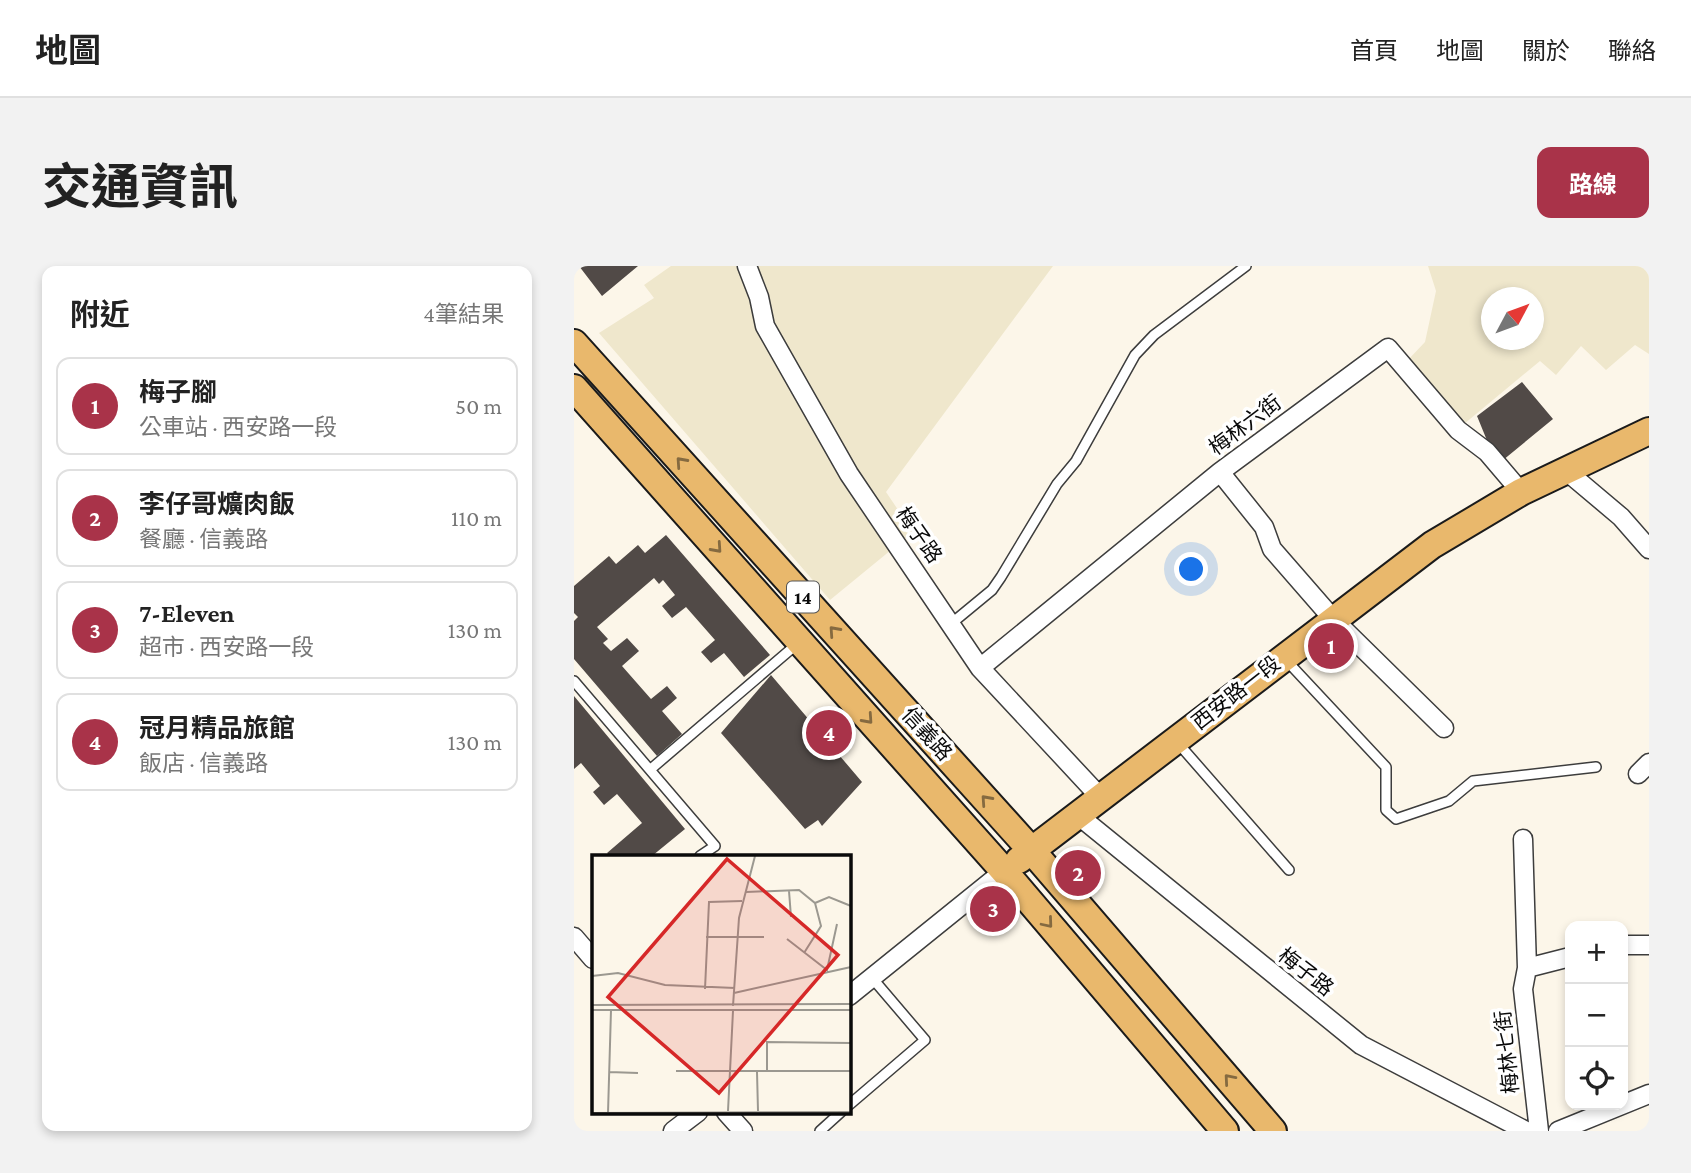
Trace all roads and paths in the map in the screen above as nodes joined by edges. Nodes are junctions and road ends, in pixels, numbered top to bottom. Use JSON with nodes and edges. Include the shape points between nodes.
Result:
{"nodes":[{"id":1,"x":747,"y":266,"type":"edge"},
{"id":2,"x":1246,"y":266,"type":"edge"},
{"id":3,"x":574,"y":343,"type":"edge"},
{"id":4,"x":574,"y":388,"type":"edge"},
{"id":5,"x":1649,"y":431,"type":"edge"},
{"id":6,"x":1564,"y":470,"type":"junction"},
{"id":7,"x":1220,"y":472,"type":"junction"},
{"id":8,"x":1521,"y":492,"type":"junction"},
{"id":9,"x":1649,"y":549,"type":"edge"},
{"id":10,"x":1333,"y":619,"type":"junction"},
{"id":11,"x":952,"y":623,"type":"junction"},
{"id":12,"x":800,"y":641,"type":"junction"},
{"id":13,"x":1283,"y":657,"type":"junction"},
{"id":14,"x":980,"y":668,"type":"junction"},
{"id":15,"x":574,"y":681,"type":"edge"},
{"id":16,"x":1444,"y":728,"type":"dead end"},
{"id":17,"x":1175,"y":740,"type":"junction"},
{"id":18,"x":1596,"y":767,"type":"dead end"},
{"id":19,"x":652,"y":768,"type":"junction"},
{"id":20,"x":1101,"y":798,"type":"junction"},
{"id":21,"x":1079,"y":816,"type":"junction"},
{"id":22,"x":1523,"y":839,"type":"dead end"},
{"id":23,"x":1032,"y":851,"type":"junction"},
{"id":24,"x":702,"y":855,"type":"edge"},
{"id":25,"x":1289,"y":870,"type":"dead end"},
{"id":26,"x":1004,"y":871,"type":"junction"},
{"id":27,"x":574,"y":937,"type":"edge"},
{"id":28,"x":1628,"y":945,"type":"edge"},
{"id":29,"x":1649,"y":945,"type":"edge"},
{"id":30,"x":592,"y":958,"type":"edge"},
{"id":31,"x":1565,"y":958,"type":"edge"},
{"id":32,"x":1527,"y":968,"type":"junction"},
{"id":33,"x":873,"y":979,"type":"junction"},
{"id":34,"x":850,"y":995,"type":"edge"},
{"id":35,"x":1649,"y":1094,"type":"edge"},
{"id":36,"x":850,"y":1104,"type":"edge"},
{"id":37,"x":695,"y":1114,"type":"edge"},
{"id":38,"x":728,"y":1114,"type":"edge"},
{"id":39,"x":829,"y":1116,"type":"edge"},
{"id":40,"x":673,"y":1131,"type":"edge"},
{"id":41,"x":743,"y":1131,"type":"edge"},
{"id":42,"x":820,"y":1131,"type":"edge"},
{"id":43,"x":1225,"y":1131,"type":"edge"},
{"id":44,"x":1273,"y":1131,"type":"edge"},
{"id":45,"x":1526,"y":1131,"type":"edge"},
{"id":46,"x":1539,"y":1131,"type":"edge"},
{"id":47,"x":1558,"y":1131,"type":"edge"}],
"edges":[{"from":1,"to":11,"type":"street","name":"梅子路","via":[[765,326],[794,380],[849,474]]},
{"from":2,"to":11,"type":"lane","via":[[1154,335],[1135,355],[1076,461],[1001,577]]},
{"from":23,"to":3,"type":"main road","name":"信義路","number":"14","one_way":true},
{"from":4,"to":12,"type":"main road","name":"信義路","number":"14","one_way":true},
{"from":5,"to":6,"type":"main road","name":"西安路一段"},
{"from":6,"to":8,"type":"main road","name":"西安路一段"},
{"from":6,"to":9,"type":"street","via":[[1621,517]]},
{"from":7,"to":8,"type":"street","name":"梅林六街","via":[[1388,348],[1458,430],[1487,452]]},
{"from":7,"to":10,"type":"street","via":[[1264,527],[1272,549]]},
{"from":7,"to":14,"type":"street","name":"梅林六街"},
{"from":8,"to":10,"type":"main road","name":"西安路一段","via":[[1432,545]]},
{"from":10,"to":13,"type":"main road","name":"西安路一段"},
{"from":10,"to":16,"type":"street"},
{"from":11,"to":14,"type":"street","name":"梅子路"},
{"from":12,"to":19,"type":"lane"},
{"from":12,"to":26,"type":"main road","name":"信義路","number":"14","one_way":true},
{"from":13,"to":17,"type":"main road","name":"西安路一段"},
{"from":13,"to":18,"type":"lane","via":[[1386,767],[1386,810],[1396,819],[1449,801],[1473,781]]},
{"from":14,"to":20,"type":"street","name":"梅子路"},
{"from":15,"to":19,"type":"lane"},
{"from":17,"to":20,"type":"main road","name":"西安路一段"},
{"from":17,"to":25,"type":"lane"},
{"from":19,"to":24,"type":"lane","via":[[715,846]]},
{"from":20,"to":21,"type":"main road","name":"西安路一段"},
{"from":21,"to":23,"type":"main road","name":"西安路一段"},
{"from":21,"to":45,"type":"street","name":"梅子路","via":[[1361,1045]]},
{"from":22,"to":32,"type":"street","name":"梅林七街"},
{"from":23,"to":26,"type":"main road","name":"西安路一段"},
{"from":44,"to":23,"type":"main road","name":"信義路","number":"14","one_way":true},
{"from":26,"to":33,"type":"street","name":"西安路一段"},
{"from":26,"to":43,"type":"main road","name":"信義路","number":"14","one_way":true},
{"from":27,"to":30,"type":"street"},
{"from":28,"to":29,"type":"street"},
{"from":31,"to":32,"type":"street"},
{"from":32,"to":46,"type":"street","name":"梅林七街","via":[[1523,989]]},
{"from":33,"to":34,"type":"street","name":"西安路一段"},
{"from":33,"to":36,"type":"lane","via":[[925,1040]]},
{"from":35,"to":47,"type":"street"},
{"from":37,"to":40,"type":"street"},
{"from":38,"to":41,"type":"street"},
{"from":39,"to":42,"type":"lane"}]}
